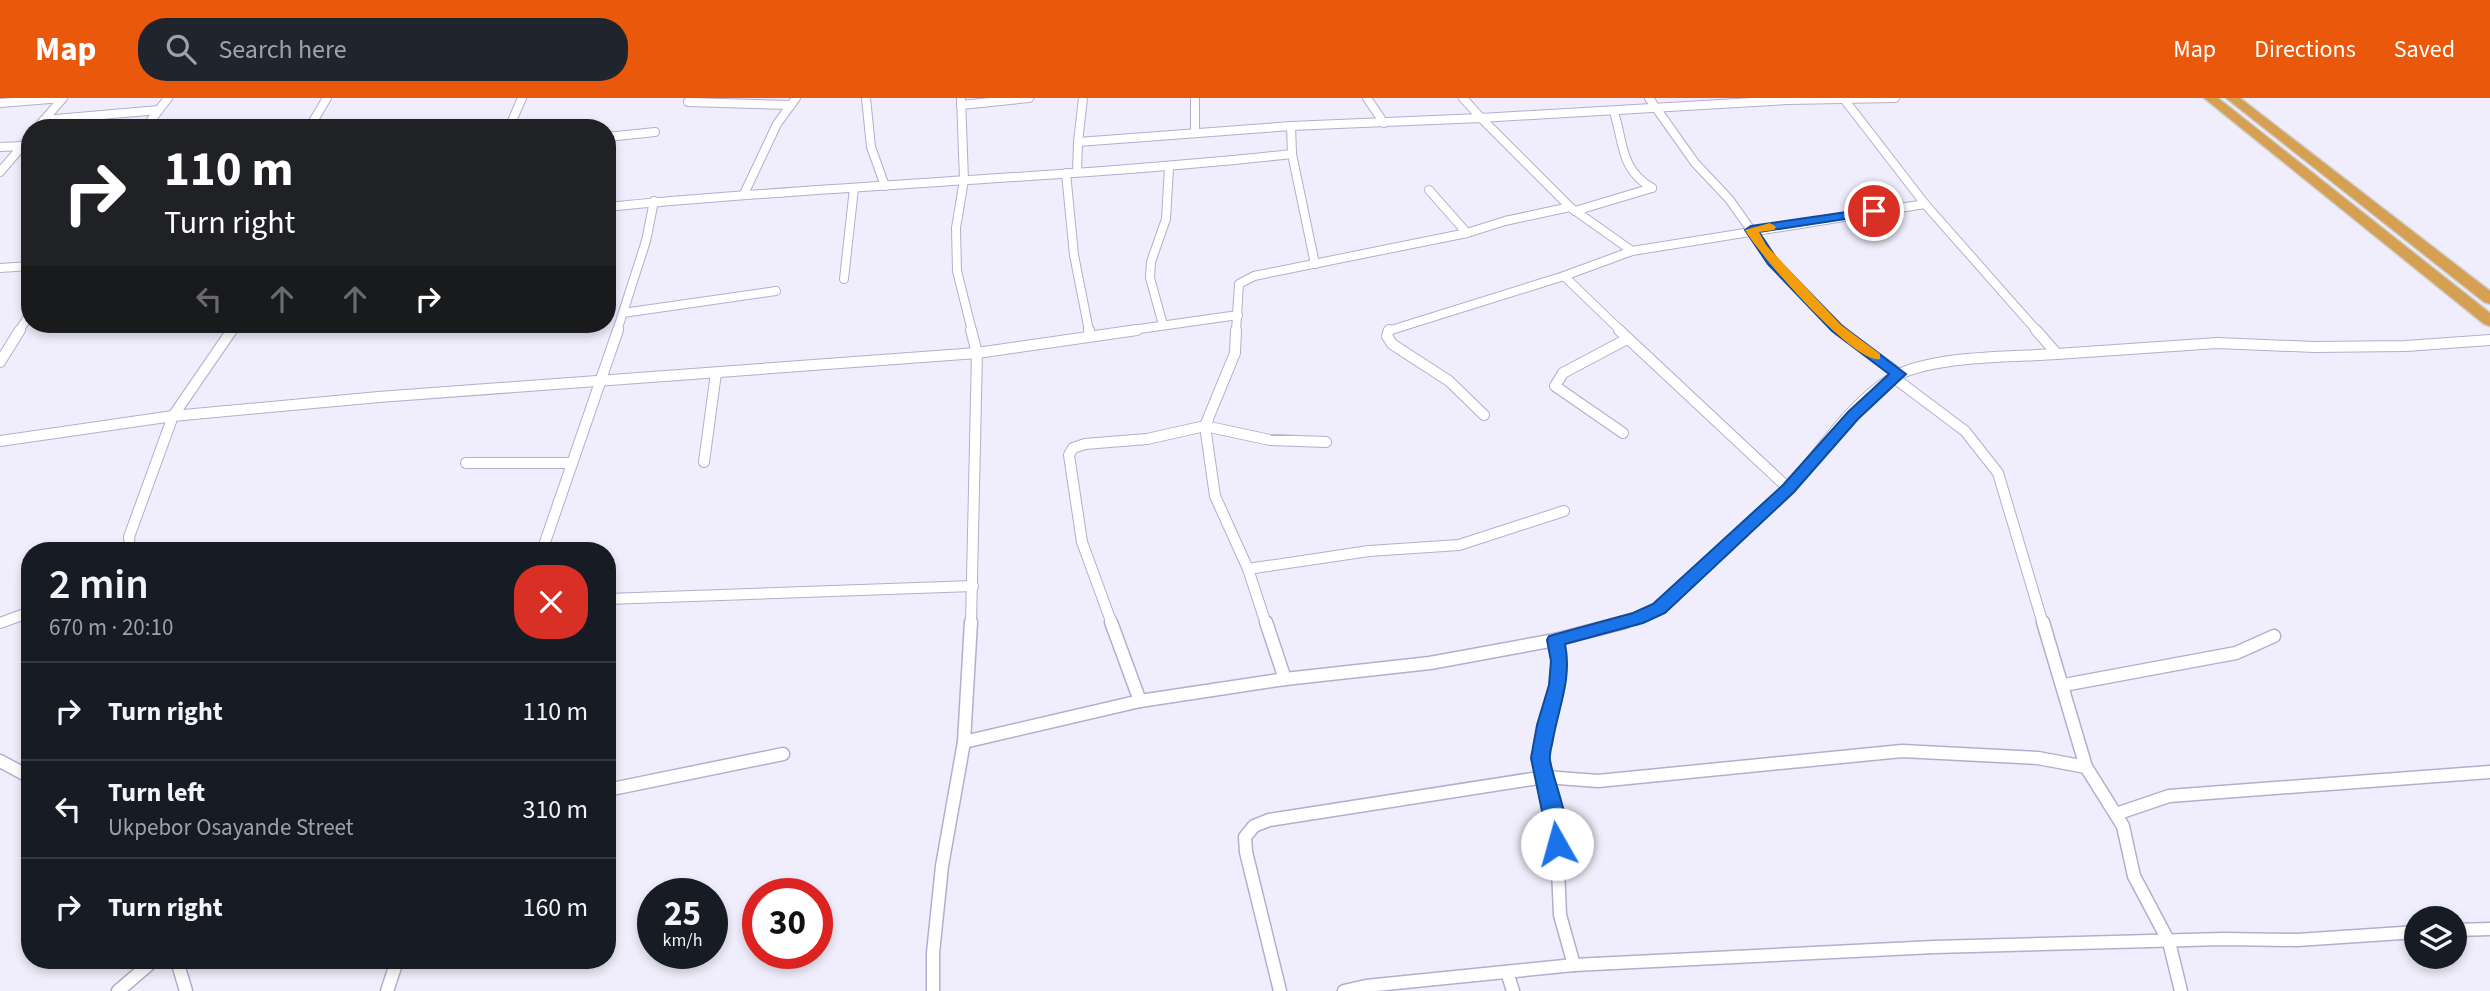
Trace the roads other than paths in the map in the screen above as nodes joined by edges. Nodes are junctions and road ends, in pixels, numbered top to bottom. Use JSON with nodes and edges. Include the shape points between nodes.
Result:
{"nodes":[{"id":1,"x":62,"y":98,"type":"edge"},
{"id":2,"x":168,"y":98,"type":"edge"},
{"id":3,"x":327,"y":98,"type":"edge"},
{"id":4,"x":522,"y":98,"type":"edge"},
{"id":5,"x":866,"y":98,"type":"edge"},
{"id":6,"x":1029,"y":98,"type":"edge"},
{"id":7,"x":1083,"y":98,"type":"edge"},
{"id":8,"x":1195,"y":98,"type":"edge"},
{"id":9,"x":1367,"y":98,"type":"edge"},
{"id":10,"x":1463,"y":98,"type":"edge"},
{"id":11,"x":1649,"y":98,"type":"edge"},
{"id":12,"x":1895,"y":98,"type":"edge"},
{"id":13,"x":2210,"y":98,"type":"edge"},
{"id":14,"x":2232,"y":98,"type":"edge"},
{"id":15,"x":1844,"y":99,"type":"edge"},
{"id":16,"x":794,"y":101,"type":"edge"},
{"id":17,"x":961,"y":101,"type":"edge"},
{"id":18,"x":688,"y":102,"type":"dead end"},
{"id":19,"x":0,"y":103,"type":"edge"},
{"id":20,"x":1659,"y":109,"type":"junction"},
{"id":21,"x":159,"y":110,"type":"junction"},
{"id":22,"x":1614,"y":112,"type":"junction"},
{"id":23,"x":1481,"y":118,"type":"junction"},
{"id":24,"x":45,"y":119,"type":"edge"},
{"id":25,"x":56,"y":119,"type":"edge"},
{"id":26,"x":152,"y":119,"type":"edge"},
{"id":27,"x":314,"y":119,"type":"edge"},
{"id":28,"x":513,"y":119,"type":"edge"},
{"id":29,"x":1384,"y":123,"type":"junction"},
{"id":30,"x":1291,"y":126,"type":"junction"},
{"id":31,"x":655,"y":132,"type":"dead end"},
{"id":32,"x":1195,"y":133,"type":"junction"},
{"id":33,"x":616,"y":136,"type":"edge"},
{"id":34,"x":1078,"y":142,"type":"junction"},
{"id":35,"x":21,"y":146,"type":"edge"},
{"id":36,"x":0,"y":147,"type":"edge"},
{"id":37,"x":21,"y":147,"type":"edge"},
{"id":38,"x":1292,"y":154,"type":"junction"},
{"id":39,"x":1169,"y":168,"type":"junction"},
{"id":40,"x":0,"y":172,"type":"edge"},
{"id":41,"x":1077,"y":172,"type":"junction"},
{"id":42,"x":1066,"y":173,"type":"junction"},
{"id":43,"x":964,"y":180,"type":"junction"},
{"id":44,"x":885,"y":186,"type":"junction"},
{"id":45,"x":854,"y":188,"type":"junction"},
{"id":46,"x":1429,"y":190,"type":"dead end"},
{"id":47,"x":744,"y":194,"type":"junction"},
{"id":48,"x":654,"y":201,"type":"junction"},
{"id":49,"x":1924,"y":204,"type":"junction"},
{"id":50,"x":616,"y":206,"type":"edge"},
{"id":51,"x":1573,"y":209,"type":"junction"},
{"id":52,"x":1751,"y":230,"type":"junction"},
{"id":53,"x":1467,"y":233,"type":"junction"},
{"id":54,"x":1632,"y":251,"type":"junction"},
{"id":55,"x":1315,"y":264,"type":"junction"},
{"id":56,"x":21,"y":267,"type":"edge"},
{"id":57,"x":0,"y":268,"type":"edge"},
{"id":58,"x":1564,"y":276,"type":"junction"},
{"id":59,"x":844,"y":279,"type":"dead end"},
{"id":60,"x":776,"y":291,"type":"dead end"},
{"id":61,"x":2490,"y":299,"type":"edge"},
{"id":62,"x":623,"y":313,"type":"junction"},
{"id":63,"x":1238,"y":314,"type":"junction"},
{"id":64,"x":2490,"y":321,"type":"edge"},
{"id":65,"x":1163,"y":325,"type":"junction"},
{"id":66,"x":21,"y":328,"type":"edge"},
{"id":67,"x":230,"y":333,"type":"edge"},
{"id":68,"x":1090,"y":336,"type":"junction"},
{"id":69,"x":1627,"y":339,"type":"junction"},
{"id":70,"x":2490,"y":340,"type":"edge"},
{"id":71,"x":977,"y":353,"type":"junction"},
{"id":72,"x":2057,"y":354,"type":"junction"},
{"id":73,"x":0,"y":362,"type":"edge"},
{"id":74,"x":716,"y":373,"type":"junction"},
{"id":75,"x":1896,"y":376,"type":"junction"},
{"id":76,"x":601,"y":381,"type":"junction"},
{"id":77,"x":1484,"y":415,"type":"dead end"},
{"id":78,"x":173,"y":416,"type":"junction"},
{"id":79,"x":1205,"y":426,"type":"junction"},
{"id":80,"x":1623,"y":433,"type":"dead end"},
{"id":81,"x":0,"y":441,"type":"edge"},
{"id":82,"x":1326,"y":442,"type":"dead end"},
{"id":83,"x":704,"y":462,"type":"dead end"},
{"id":84,"x":466,"y":463,"type":"dead end"},
{"id":85,"x":572,"y":463,"type":"junction"},
{"id":86,"x":1789,"y":489,"type":"junction"},
{"id":87,"x":1564,"y":511,"type":"dead end"},
{"id":88,"x":129,"y":542,"type":"edge"},
{"id":89,"x":545,"y":542,"type":"edge"},
{"id":90,"x":1248,"y":569,"type":"junction"},
{"id":91,"x":973,"y":586,"type":"junction"},
{"id":92,"x":616,"y":599,"type":"edge"},
{"id":93,"x":21,"y":615,"type":"edge"},
{"id":94,"x":0,"y":623,"type":"edge"},
{"id":95,"x":2274,"y":636,"type":"dead end"},
{"id":96,"x":1555,"y":640,"type":"junction"},
{"id":97,"x":1285,"y":679,"type":"junction"},
{"id":98,"x":2064,"y":685,"type":"junction"},
{"id":99,"x":1140,"y":701,"type":"junction"},
{"id":100,"x":964,"y":742,"type":"junction"},
{"id":101,"x":783,"y":754,"type":"dead end"},
{"id":102,"x":0,"y":761,"type":"edge"},
{"id":103,"x":2086,"y":767,"type":"junction"},
{"id":104,"x":21,"y":772,"type":"edge"},
{"id":105,"x":2490,"y":772,"type":"edge"},
{"id":106,"x":1545,"y":778,"type":"junction"},
{"id":107,"x":616,"y":788,"type":"edge"},
{"id":108,"x":2116,"y":814,"type":"junction"},
{"id":109,"x":2490,"y":929,"type":"edge"},
{"id":110,"x":2467,"y":930,"type":"edge"},
{"id":111,"x":2404,"y":933,"type":"edge"},
{"id":112,"x":2168,"y":942,"type":"junction"},
{"id":113,"x":1574,"y":965,"type":"junction"},
{"id":114,"x":144,"y":969,"type":"edge"},
{"id":115,"x":179,"y":969,"type":"edge"},
{"id":116,"x":394,"y":969,"type":"edge"},
{"id":117,"x":1507,"y":972,"type":"junction"},
{"id":118,"x":118,"y":991,"type":"edge"},
{"id":119,"x":186,"y":991,"type":"edge"},
{"id":120,"x":387,"y":991,"type":"edge"},
{"id":121,"x":933,"y":991,"type":"edge"},
{"id":122,"x":1280,"y":991,"type":"edge"},
{"id":123,"x":1344,"y":991,"type":"edge"},
{"id":124,"x":1513,"y":991,"type":"edge"},
{"id":125,"x":2181,"y":991,"type":"edge"}],
"edges":[{"from":1,"to":19,"type":"street"},
{"from":1,"to":24,"type":"street"},
{"from":2,"to":21,"type":"street"},
{"from":3,"to":27,"type":"street"},
{"from":4,"to":28,"type":"street"},
{"from":5,"to":44,"type":"street","via":[[872,147]]},
{"from":6,"to":17,"type":"street"},
{"from":7,"to":34,"type":"street"},
{"from":8,"to":32,"type":"street"},
{"from":9,"to":29,"type":"street"},
{"from":10,"to":23,"type":"street"},
{"from":11,"to":20,"type":"street"},
{"from":12,"to":15,"type":"street"},
{"from":13,"to":64,"type":"highway"},
{"from":14,"to":61,"type":"highway"},
{"from":15,"to":20,"type":"street"},
{"from":15,"to":49,"type":"street"},
{"from":16,"to":18,"type":"street"},
{"from":16,"to":47,"type":"street","via":[[777,124]]},
{"from":17,"to":43,"type":"street"},
{"from":20,"to":22,"type":"street"},
{"from":20,"to":52,"type":"street","via":[[1695,163]]},
{"from":21,"to":25,"type":"street"},
{"from":21,"to":26,"type":"street"},
{"from":22,"to":23,"type":"street"},
{"from":22,"to":51,"type":"street","via":[[1628,169],[1635,180],[1652,188]]},
{"from":23,"to":29,"type":"street"},
{"from":23,"to":51,"type":"street"},
{"from":29,"to":30,"type":"street"},
{"from":30,"to":32,"type":"street"},
{"from":30,"to":38,"type":"street"},
{"from":31,"to":33,"type":"street"},
{"from":32,"to":34,"type":"street"},
{"from":34,"to":41,"type":"street"},
{"from":35,"to":36,"type":"street"},
{"from":37,"to":40,"type":"street"},
{"from":38,"to":39,"type":"street"},
{"from":38,"to":55,"type":"street"},
{"from":39,"to":41,"type":"street"},
{"from":39,"to":65,"type":"street","via":[[1166,219],[1150,278]]},
{"from":41,"to":42,"type":"street"},
{"from":42,"to":43,"type":"street"},
{"from":42,"to":68,"type":"street","via":[[1075,274]]},
{"from":43,"to":44,"type":"street"},
{"from":43,"to":71,"type":"street","via":[[956,228],[957,271]]},
{"from":44,"to":45,"type":"street"},
{"from":45,"to":47,"type":"street"},
{"from":45,"to":59,"type":"street"},
{"from":46,"to":53,"type":"street"},
{"from":47,"to":48,"type":"street"},
{"from":48,"to":50,"type":"street"},
{"from":48,"to":62,"type":"street"},
{"from":49,"to":52,"type":"street"},
{"from":49,"to":72,"type":"street"},
{"from":51,"to":53,"type":"street"},
{"from":51,"to":54,"type":"street"},
{"from":52,"to":54,"type":"street"},
{"from":52,"to":75,"type":"street","via":[[1773,261],[1836,328]]},
{"from":53,"to":55,"type":"street"},
{"from":54,"to":58,"type":"street"},
{"from":55,"to":63,"type":"street","via":[[1245,279],[1239,284]]},
{"from":56,"to":57,"type":"street"},
{"from":58,"to":69,"type":"street"},
{"from":58,"to":77,"type":"street","via":[[1388,330],[1392,344],[1449,381]]},
{"from":60,"to":62,"type":"street"},
{"from":62,"to":76,"type":"street"},
{"from":63,"to":65,"type":"street"},
{"from":63,"to":79,"type":"street","via":[[1235,353]]},
{"from":65,"to":68,"type":"street"},
{"from":66,"to":73,"type":"street"},
{"from":67,"to":78,"type":"street"},
{"from":68,"to":71,"type":"street"},
{"from":69,"to":80,"type":"street","via":[[1563,373],[1555,386]]},
{"from":69,"to":86,"type":"street"},
{"from":70,"to":72,"type":"street","via":[[2393,346],[2217,343]]},
{"from":71,"to":74,"type":"street"},
{"from":71,"to":91,"type":"street"},
{"from":72,"to":75,"type":"street","via":[[1934,365]]},
{"from":74,"to":76,"type":"street"},
{"from":74,"to":83,"type":"street"},
{"from":75,"to":86,"type":"street","via":[[1853,415]]},
{"from":75,"to":98,"type":"street","via":[[1988,454],[1998,473]]},
{"from":76,"to":78,"type":"street"},
{"from":76,"to":85,"type":"street"},
{"from":78,"to":81,"type":"street"},
{"from":78,"to":88,"type":"street"},
{"from":79,"to":82,"type":"street","via":[[1270,440]]},
{"from":79,"to":90,"type":"street","via":[[1215,496]]},
{"from":79,"to":99,"type":"street","via":[[1147,439],[1085,444],[1073,448],[1069,455],[1082,542]]},
{"from":84,"to":85,"type":"street"},
{"from":85,"to":89,"type":"street"},
{"from":86,"to":96,"type":"street","via":[[1659,608]]},
{"from":87,"to":90,"type":"street","via":[[1459,545],[1369,551]]},
{"from":90,"to":97,"type":"street"},
{"from":91,"to":92,"type":"street"},
{"from":91,"to":100,"type":"street"},
{"from":93,"to":94,"type":"street"},
{"from":95,"to":98,"type":"street","via":[[2236,653]]},
{"from":96,"to":97,"type":"street","via":[[1430,663]]},
{"from":96,"to":106,"type":"street","via":[[1560,661],[1541,758]]},
{"from":97,"to":99,"type":"street"},
{"from":98,"to":103,"type":"street"},
{"from":99,"to":100,"type":"street"},
{"from":100,"to":121,"type":"street","via":[[942,866]]},
{"from":101,"to":107,"type":"street"},
{"from":102,"to":104,"type":"street"},
{"from":103,"to":106,"type":"street","via":[[2038,758],[1902,751],[1598,781]]},
{"from":103,"to":108,"type":"street"},
{"from":105,"to":108,"type":"street","via":[[2169,796]]},
{"from":106,"to":113,"type":"street","via":[[1556,822],[1560,915]]},
{"from":106,"to":122,"type":"street","via":[[1282,817],[1254,826],[1245,837],[1246,852]]},
{"from":108,"to":112,"type":"street","via":[[2134,876]]},
{"from":109,"to":110,"type":"street"},
{"from":111,"to":112,"type":"street"},
{"from":112,"to":113,"type":"street","via":[[1934,947]]},
{"from":112,"to":125,"type":"street"},
{"from":113,"to":117,"type":"street"},
{"from":114,"to":118,"type":"street"},
{"from":115,"to":119,"type":"street"},
{"from":116,"to":120,"type":"street"},
{"from":117,"to":123,"type":"street"},
{"from":117,"to":124,"type":"street"}]}
